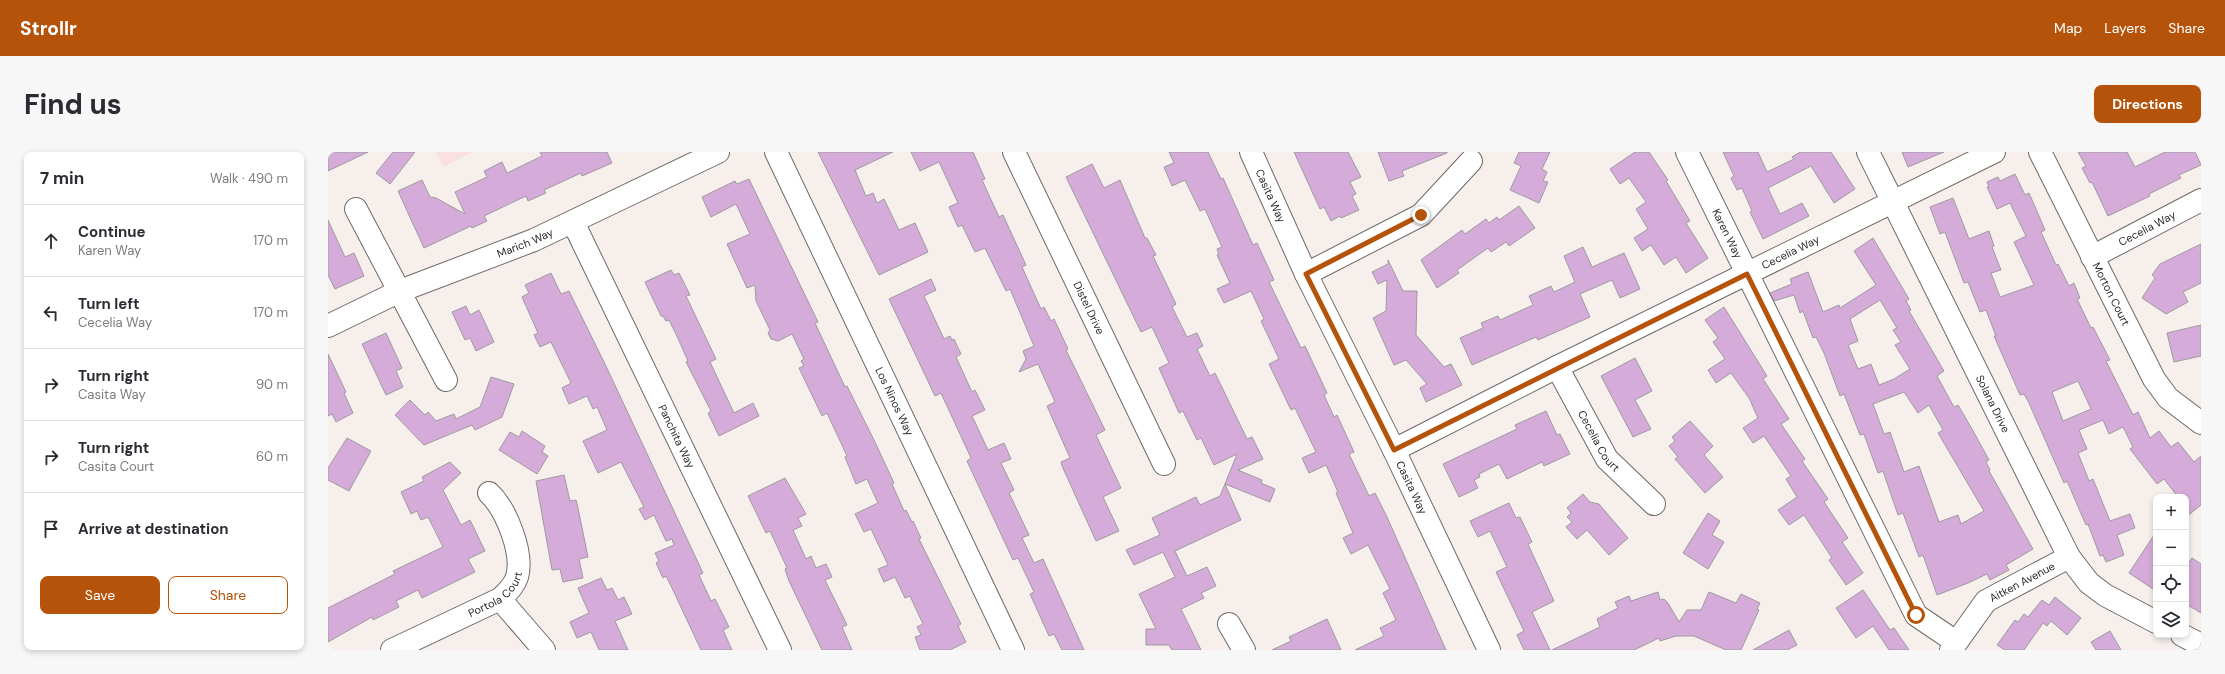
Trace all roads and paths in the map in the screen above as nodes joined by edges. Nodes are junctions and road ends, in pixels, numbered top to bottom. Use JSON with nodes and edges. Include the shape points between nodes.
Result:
{"nodes":[{"id":1,"x":718,"y":152,"type":"edge"},
{"id":2,"x":776,"y":152,"type":"edge"},
{"id":3,"x":1014,"y":152,"type":"edge"},
{"id":4,"x":1251,"y":152,"type":"edge"},
{"id":5,"x":1687,"y":152,"type":"edge"},
{"id":6,"x":1868,"y":152,"type":"edge"},
{"id":7,"x":1994,"y":152,"type":"edge"},
{"id":8,"x":2040,"y":152,"type":"edge"},
{"id":9,"x":1471,"y":161,"type":"dead end"},
{"id":10,"x":2201,"y":200,"type":"edge"},
{"id":11,"x":1892,"y":201,"type":"junction"},
{"id":12,"x":356,"y":209,"type":"dead end"},
{"id":13,"x":573,"y":222,"type":"junction"},
{"id":14,"x":2092,"y":256,"type":"junction"},
{"id":15,"x":1306,"y":274,"type":"junction"},
{"id":16,"x":1747,"y":274,"type":"junction"},
{"id":17,"x":400,"y":291,"type":"junction"},
{"id":18,"x":328,"y":326,"type":"edge"},
{"id":19,"x":1557,"y":367,"type":"junction"},
{"id":20,"x":446,"y":380,"type":"dead end"},
{"id":21,"x":2195,"y":413,"type":"edge"},
{"id":22,"x":1394,"y":450,"type":"junction"},
{"id":23,"x":1164,"y":464,"type":"dead end"},
{"id":24,"x":490,"y":493,"type":"dead end"},
{"id":25,"x":1654,"y":504,"type":"dead end"},
{"id":26,"x":2069,"y":557,"type":"junction"},
{"id":27,"x":500,"y":599,"type":"junction"},
{"id":28,"x":2153,"y":620,"type":"edge"},
{"id":29,"x":1229,"y":624,"type":"dead end"},
{"id":30,"x":2180,"y":638,"type":"edge"},
{"id":31,"x":2188,"y":638,"type":"edge"},
{"id":32,"x":2201,"y":645,"type":"edge"},
{"id":33,"x":1954,"y":646,"type":"edge"},
{"id":34,"x":392,"y":650,"type":"edge"},
{"id":35,"x":544,"y":650,"type":"edge"},
{"id":36,"x":780,"y":650,"type":"edge"},
{"id":37,"x":1013,"y":650,"type":"edge"},
{"id":38,"x":1244,"y":650,"type":"edge"},
{"id":39,"x":1489,"y":650,"type":"edge"},
{"id":40,"x":2173,"y":650,"type":"edge"}],
"edges":[{"from":1,"to":13,"type":"street","name":"Marich Way"},
{"from":2,"to":37,"type":"street","name":"Los Ninos Way"},
{"from":3,"to":23,"type":"street","name":"Distel Drive"},
{"from":4,"to":15,"type":"street","name":"Casita Way"},
{"from":5,"to":16,"type":"street","name":"Karen Way"},
{"from":6,"to":11,"type":"street","name":"Solana Drive"},
{"from":7,"to":11,"type":"street","name":"Cecelia Way"},
{"from":8,"to":14,"type":"street","name":"Morton Court"},
{"from":9,"to":15,"type":"street","via":[[1421,215]]},
{"from":10,"to":14,"type":"street","name":"Cecelia Way"},
{"from":11,"to":16,"type":"street","name":"Cecelia Way"},
{"from":11,"to":26,"type":"street","name":"Solana Drive"},
{"from":12,"to":17,"type":"street"},
{"from":13,"to":17,"type":"street","name":"Marich Way","via":[[534,240]]},
{"from":13,"to":36,"type":"street","name":"Panchita Way"},
{"from":14,"to":21,"type":"street","name":"Morton Court","via":[[2154,379],[2168,398]]},
{"from":15,"to":22,"type":"street","name":"Casita Way"},
{"from":16,"to":19,"type":"street","name":"Cecelia Way"},
{"from":16,"to":33,"type":"street","name":"Karen Way","via":[[1916,615]]},
{"from":17,"to":18,"type":"street","name":"Marich Way"},
{"from":17,"to":20,"type":"street"},
{"from":19,"to":22,"type":"street","name":"Cecelia Way"},
{"from":19,"to":25,"type":"street","name":"Cecelia Court","via":[[1607,458]]},
{"from":22,"to":39,"type":"street","name":"Casita Way"},
{"from":24,"to":27,"type":"street","name":"Portola Court","via":[[501,507],[511,530],[518,566],[517,577]]},
{"from":26,"to":28,"type":"street","name":"Solana Drive","via":[[2089,583],[2105,595]]},
{"from":26,"to":33,"type":"street","name":"Aitken Avenue","via":[[1986,601]]},
{"from":27,"to":34,"type":"street","name":"Portola Court"},
{"from":27,"to":35,"type":"street"},
{"from":29,"to":38,"type":"street"},
{"from":30,"to":40,"type":"street"},
{"from":31,"to":32,"type":"street"}]}
